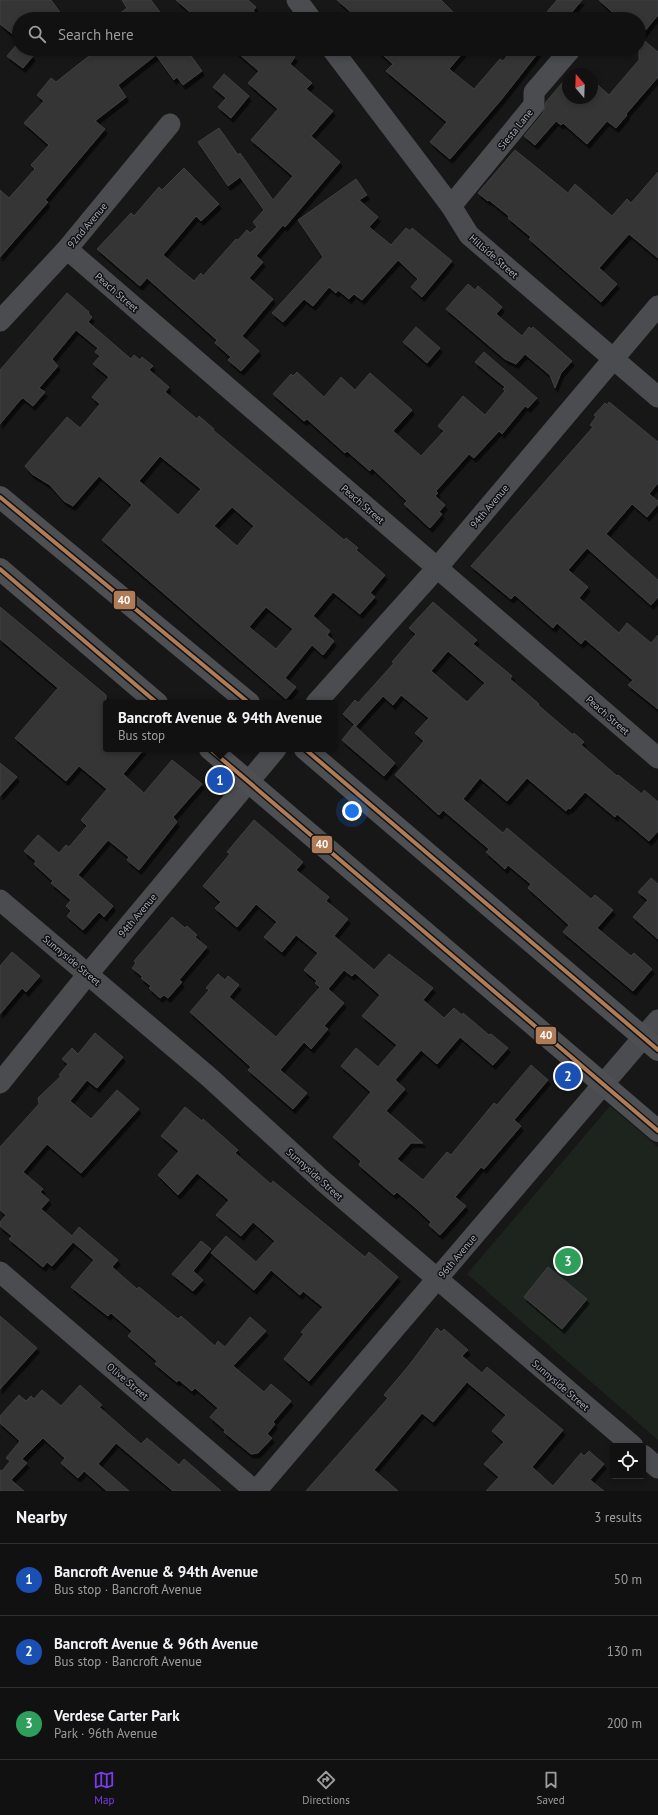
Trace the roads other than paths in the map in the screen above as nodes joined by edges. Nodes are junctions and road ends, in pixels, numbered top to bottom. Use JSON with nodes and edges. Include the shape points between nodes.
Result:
{"nodes":[{"id":1,"x":297,"y":0,"type":"edge"},
{"id":2,"x":306,"y":12,"type":"edge"},
{"id":3,"x":337,"y":56,"type":"edge"},
{"id":4,"x":565,"y":56,"type":"edge"},
{"id":5,"x":170,"y":124,"type":"dead end"},
{"id":6,"x":451,"y":206,"type":"junction"},
{"id":7,"x":67,"y":250,"type":"junction"},
{"id":8,"x":658,"y":306,"type":"edge"},
{"id":9,"x":0,"y":321,"type":"edge"},
{"id":10,"x":613,"y":358,"type":"junction"},
{"id":11,"x":658,"y":397,"type":"edge"},
{"id":12,"x":0,"y":497,"type":"edge"},
{"id":13,"x":437,"y":568,"type":"junction"},
{"id":14,"x":0,"y":569,"type":"edge"},
{"id":15,"x":153,"y":700,"type":"edge"},
{"id":16,"x":245,"y":700,"type":"edge"},
{"id":17,"x":319,"y":700,"type":"edge"},
{"id":18,"x":213,"y":752,"type":"edge"},
{"id":19,"x":273,"y":752,"type":"edge"},
{"id":20,"x":309,"y":752,"type":"edge"},
{"id":21,"x":658,"y":758,"type":"edge"},
{"id":22,"x":248,"y":782,"type":"junction"},
{"id":23,"x":0,"y":900,"type":"edge"},
{"id":24,"x":88,"y":974,"type":"junction"},
{"id":25,"x":658,"y":1020,"type":"edge"},
{"id":26,"x":651,"y":1044,"type":"edge"},
{"id":27,"x":0,"y":1083,"type":"edge"},
{"id":28,"x":603,"y":1085,"type":"junction"},
{"id":29,"x":658,"y":1131,"type":"edge"},
{"id":30,"x":0,"y":1272,"type":"edge"},
{"id":31,"x":437,"y":1279,"type":"junction"},
{"id":32,"x":629,"y":1443,"type":"edge"},
{"id":33,"x":646,"y":1458,"type":"edge"},
{"id":34,"x":658,"y":1468,"type":"edge"},
{"id":35,"x":256,"y":1491,"type":"edge"}],
"edges":[{"from":1,"to":2,"type":"street"},
{"from":3,"to":6,"type":"street","name":"Hillside Street"},
{"from":4,"to":6,"type":"street","name":"Siesta Lane","via":[[534,92],[534,105]]},
{"from":5,"to":7,"type":"street","name":"92nd Avenue"},
{"from":6,"to":10,"type":"street","name":"Hillside Street","via":[[469,235]]},
{"from":7,"to":9,"type":"street","name":"92nd Avenue"},
{"from":7,"to":13,"type":"street","name":"Peach Street"},
{"from":8,"to":10,"type":"street","name":"94th Avenue"},
{"from":10,"to":11,"type":"street","name":"Hillside Street"},
{"from":10,"to":13,"type":"street","name":"94th Avenue"},
{"from":12,"to":16,"type":"main road"},
{"from":13,"to":17,"type":"street","name":"94th Avenue"},
{"from":13,"to":21,"type":"street","name":"Peach Street"},
{"from":14,"to":15,"type":"main road"},
{"from":18,"to":22,"type":"main road"},
{"from":19,"to":22,"type":"street","name":"94th Avenue"},
{"from":20,"to":26,"type":"main road"},
{"from":22,"to":24,"type":"street","name":"94th Avenue"},
{"from":22,"to":28,"type":"main road"},
{"from":23,"to":24,"type":"street","name":"Sunnyside Street"},
{"from":24,"to":27,"type":"street","name":"94th Avenue"},
{"from":24,"to":31,"type":"street","name":"Sunnyside Street","via":[[209,1077],[324,1182]]},
{"from":25,"to":26,"type":"street","name":"96th Avenue"},
{"from":26,"to":28,"type":"street","name":"96th Avenue"},
{"from":28,"to":29,"type":"main road"},
{"from":28,"to":31,"type":"street","name":"96th Avenue"},
{"from":30,"to":35,"type":"street","name":"Olive Street"},
{"from":31,"to":32,"type":"street","name":"Sunnyside Street"},
{"from":31,"to":35,"type":"street","name":"96th Avenue"},
{"from":33,"to":34,"type":"street"}]}
